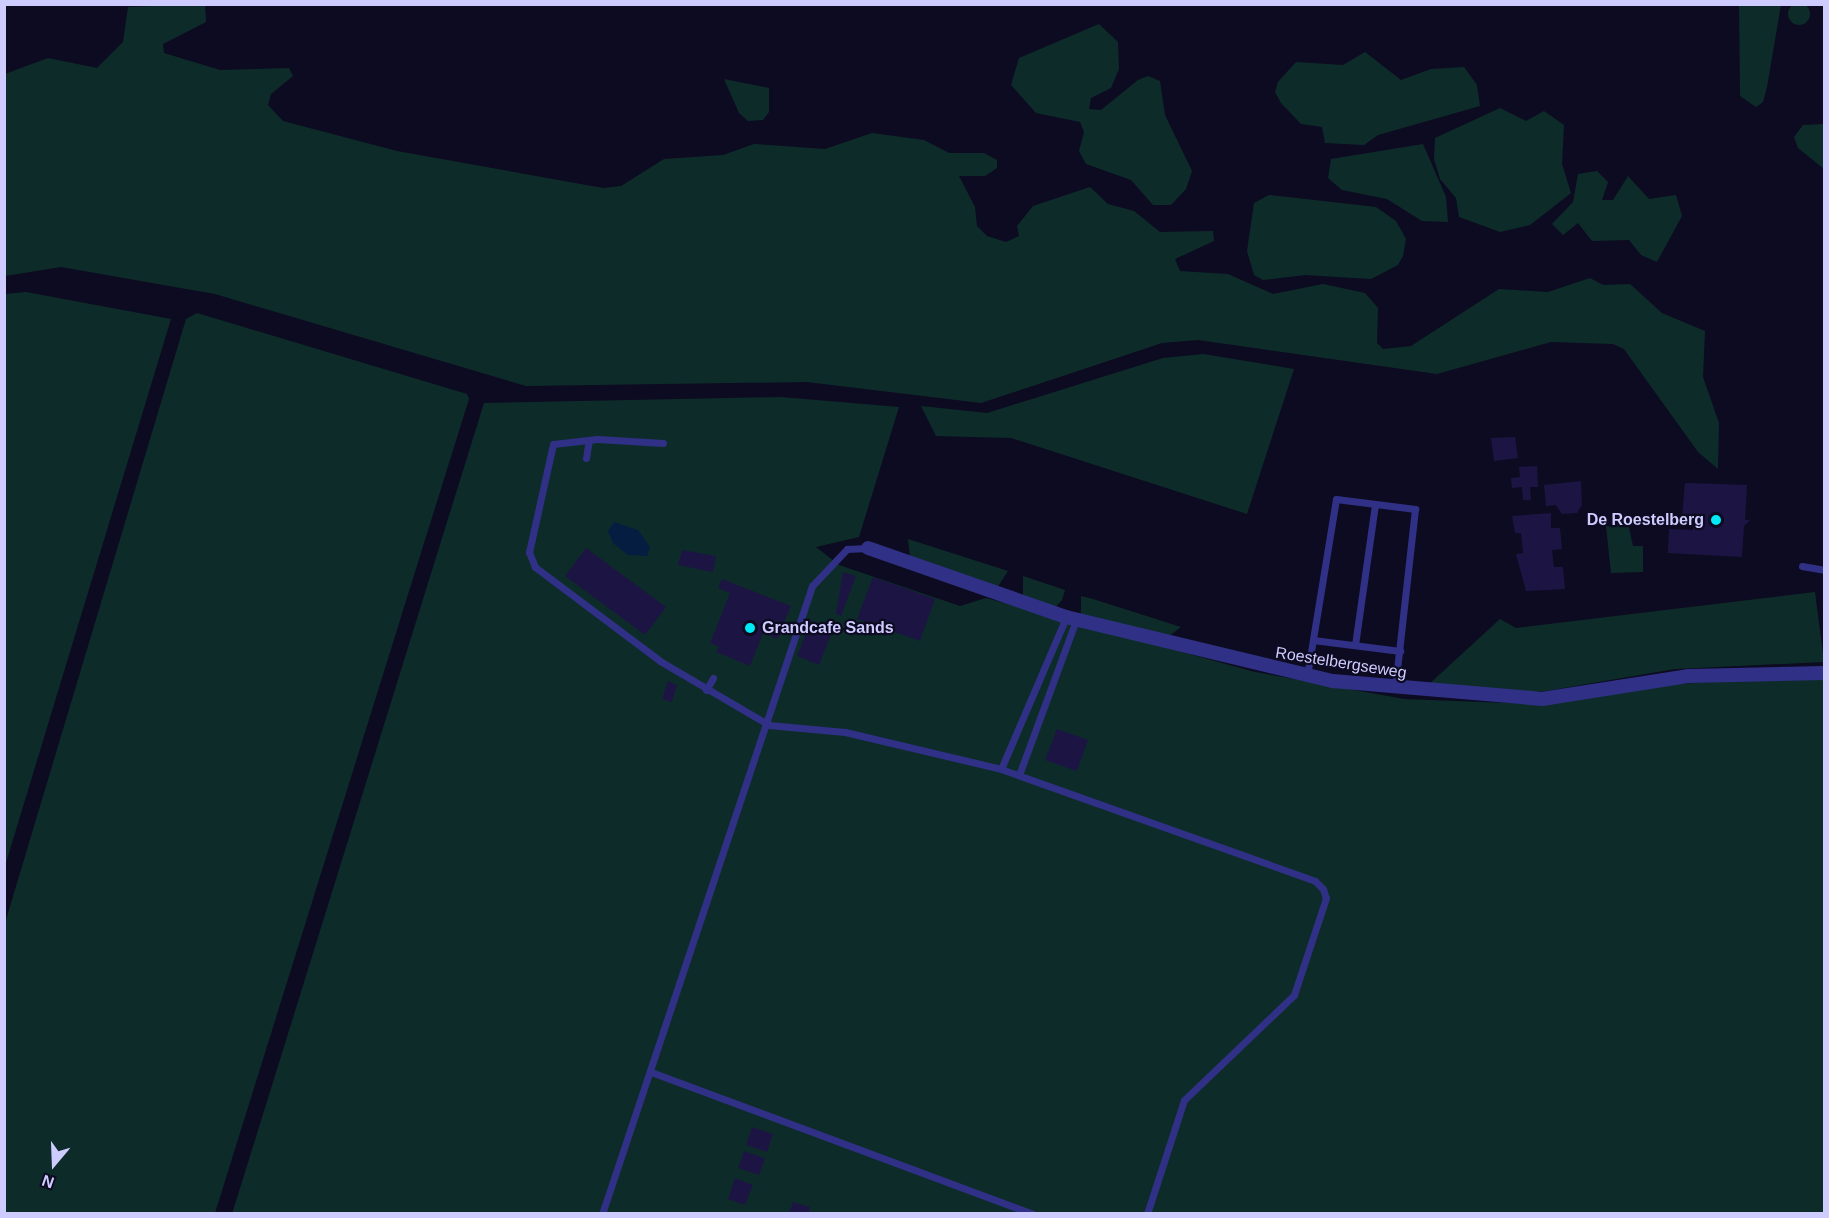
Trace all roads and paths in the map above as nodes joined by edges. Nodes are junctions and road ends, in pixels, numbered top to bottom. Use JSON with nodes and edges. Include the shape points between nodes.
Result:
{"nodes":[{"id":1,"x":589,"y":440,"type":"junction"},
{"id":2,"x":663,"y":443,"type":"dead end"},
{"id":3,"x":586,"y":458,"type":"dead end"},
{"id":4,"x":1375,"y":504,"type":"junction"},
{"id":5,"x":868,"y":548,"type":"joint"},
{"id":6,"x":1803,"y":566,"type":"dead end"},
{"id":7,"x":1824,"y":570,"type":"edge"},
{"id":8,"x":1071,"y":619,"type":"junction"},
{"id":9,"x":1313,"y":640,"type":"junction"},
{"id":10,"x":1355,"y":645,"type":"junction"},
{"id":11,"x":1400,"y":651,"type":"junction"},
{"id":12,"x":1824,"y":673,"type":"edge"},
{"id":13,"x":1307,"y":676,"type":"junction"},
{"id":14,"x":713,"y":678,"type":"dead end"},
{"id":15,"x":1395,"y":689,"type":"junction"},
{"id":16,"x":706,"y":690,"type":"junction"},
{"id":17,"x":769,"y":725,"type":"junction"},
{"id":18,"x":1001,"y":769,"type":"junction"},
{"id":19,"x":1018,"y":775,"type":"junction"},
{"id":20,"x":651,"y":1072,"type":"junction"},
{"id":21,"x":603,"y":1214,"type":"edge"},
{"id":22,"x":1032,"y":1214,"type":"edge"},
{"id":23,"x":1147,"y":1214,"type":"edge"}],
"edges":[{"from":1,"to":2,"type":"lane"},
{"from":1,"to":3,"type":"lane"},
{"from":1,"to":16,"type":"lane","via":[[553,444],[531,525],[532,559]]},
{"from":4,"to":9,"type":"lane","via":[[1336,499]]},
{"from":4,"to":10,"type":"lane"},
{"from":4,"to":11,"type":"lane","via":[[1415,509]]},
{"from":5,"to":8,"type":"street","name":"Roestelbergseweg"},
{"from":5,"to":17,"type":"lane","via":[[848,549],[812,586]]},
{"from":6,"to":7,"type":"lane"},
{"from":8,"to":13,"type":"street","name":"Roestelbergseweg"},
{"from":8,"to":18,"type":"lane"},
{"from":8,"to":19,"type":"lane"},
{"from":9,"to":10,"type":"lane"},
{"from":9,"to":13,"type":"lane"},
{"from":10,"to":11,"type":"lane"},
{"from":11,"to":15,"type":"lane"},
{"from":12,"to":15,"type":"street","name":"Roestelbergseweg","via":[[1689,676],[1542,699]]},
{"from":13,"to":15,"type":"street","name":"Roestelbergseweg"},
{"from":14,"to":16,"type":"lane"},
{"from":16,"to":17,"type":"lane"},
{"from":17,"to":18,"type":"lane","via":[[845,732]]},
{"from":17,"to":20,"type":"lane"},
{"from":18,"to":19,"type":"lane"},
{"from":19,"to":23,"type":"lane","via":[[1315,881],[1326,898],[1294,995],[1184,1100]]},
{"from":20,"to":21,"type":"lane"},
{"from":20,"to":22,"type":"lane"}]}
